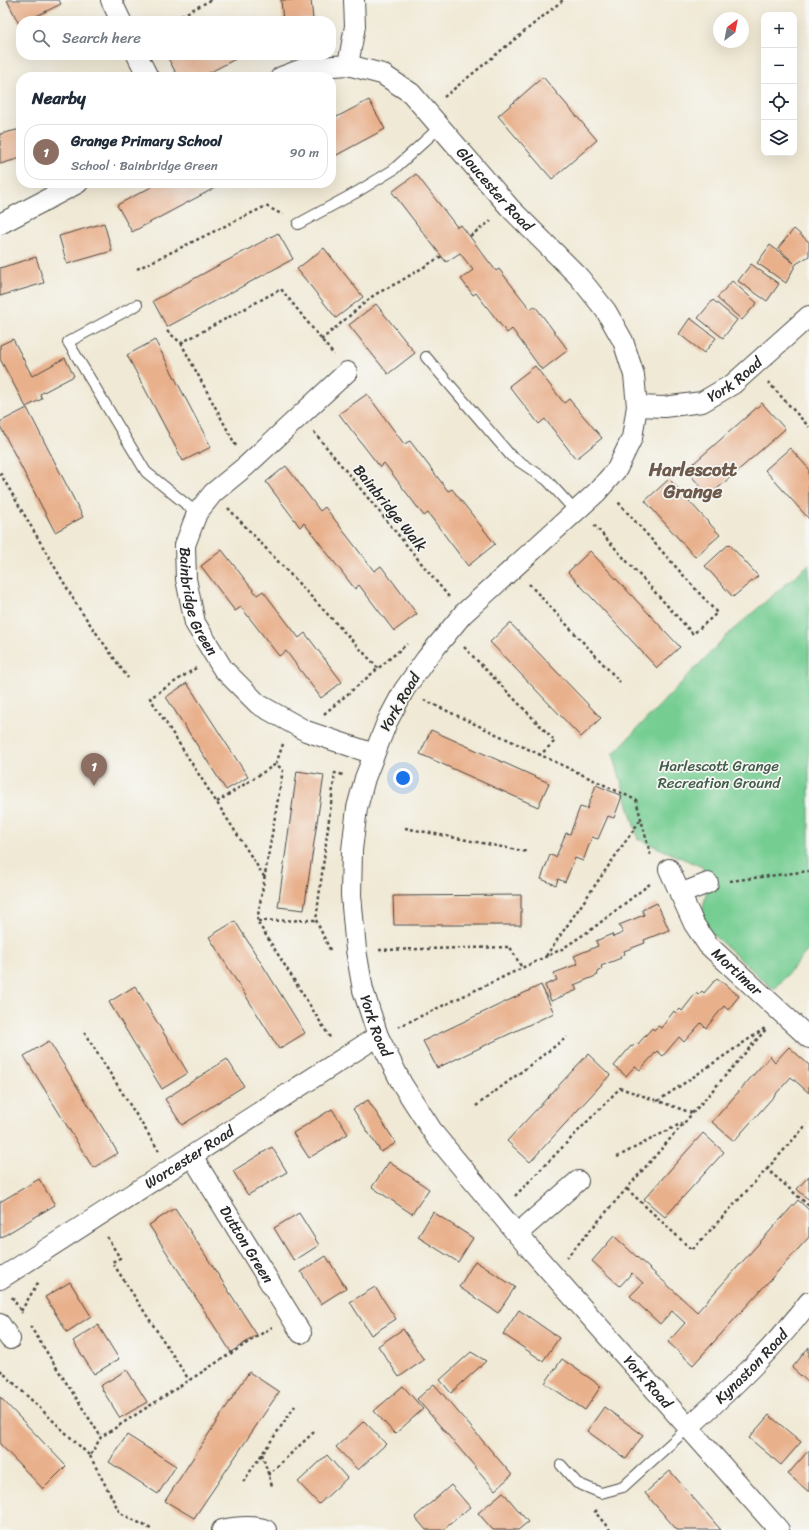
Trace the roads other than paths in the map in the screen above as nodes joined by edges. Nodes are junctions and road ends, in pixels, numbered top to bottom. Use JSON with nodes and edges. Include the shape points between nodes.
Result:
{"nodes":[{"id":1,"x":110,"y":0,"type":"edge"},
{"id":2,"x":354,"y":0,"type":"edge"},
{"id":3,"x":118,"y":16,"type":"edge"},
{"id":4,"x":140,"y":60,"type":"edge"},
{"id":5,"x":348,"y":65,"type":"junction"},
{"id":6,"x":146,"y":72,"type":"edge"},
{"id":7,"x":294,"y":72,"type":"edge"},
{"id":8,"x":440,"y":127,"type":"junction"},
{"id":9,"x":68,"y":188,"type":"edge"},
{"id":10,"x":0,"y":224,"type":"edge"},
{"id":11,"x":298,"y":224,"type":"road end"},
{"id":12,"x":137,"y":305,"type":"dead end"},
{"id":13,"x":809,"y":316,"type":"edge"},
{"id":14,"x":426,"y":357,"type":"dead end"},
{"id":15,"x":347,"y":372,"type":"road end"},
{"id":16,"x":637,"y":406,"type":"junction"},
{"id":17,"x":578,"y":511,"type":"junction"},
{"id":18,"x":197,"y":513,"type":"junction"},
{"id":19,"x":374,"y":754,"type":"junction"},
{"id":20,"x":663,"y":874,"type":"road end"},
{"id":21,"x":708,"y":883,"type":"road end"},
{"id":22,"x":680,"y":894,"type":"junction"},
{"id":23,"x":378,"y":1036,"type":"junction"},
{"id":24,"x":809,"y":1038,"type":"edge"},
{"id":25,"x":192,"y":1156,"type":"junction"},
{"id":26,"x":578,"y":1181,"type":"dead end"},
{"id":27,"x":517,"y":1234,"type":"junction"},
{"id":28,"x":0,"y":1279,"type":"edge"},
{"id":29,"x":809,"y":1302,"type":"edge"},
{"id":30,"x":301,"y":1333,"type":"dead end"},
{"id":31,"x":689,"y":1427,"type":"junction"},
{"id":32,"x":561,"y":1465,"type":"dead end"},
{"id":33,"x":222,"y":1530,"type":"edge"},
{"id":34,"x":266,"y":1530,"type":"edge"},
{"id":35,"x":779,"y":1530,"type":"edge"}],
"edges":[{"from":1,"to":3,"type":"street"},
{"from":2,"to":5,"type":"street","via":[[355,26]]},
{"from":4,"to":6,"type":"street"},
{"from":5,"to":7,"type":"street","name":"Gloucester Road","via":[[305,68]]},
{"from":5,"to":8,"type":"street","name":"Gloucester Road","via":[[382,74],[410,94]]},
{"from":8,"to":11,"type":"lane","via":[[393,170]]},
{"from":8,"to":16,"type":"street","name":"Gloucester Road","via":[[510,208],[578,277],[606,311],[625,348],[634,375]]},
{"from":9,"to":10,"type":"street"},
{"from":12,"to":18,"type":"lane","via":[[68,342],[146,472]]},
{"from":13,"to":16,"type":"street","name":"York Road","via":[[733,384],[702,402],[664,407]]},
{"from":14,"to":17,"type":"lane","via":[[511,456],[548,480]]},
{"from":15,"to":18,"type":"street","name":"Bainbridge Green","via":[[246,466],[213,493]]},
{"from":16,"to":17,"type":"street","name":"York Road","via":[[632,438],[617,469]]},
{"from":17,"to":19,"type":"street","name":"York Road","via":[[463,614],[448,631],[404,690]]},
{"from":18,"to":19,"type":"street","name":"Bainbridge Green","via":[[185,545],[186,579],[195,624],[223,669],[258,704],[298,726]]},
{"from":19,"to":23,"type":"street","name":"York Road","via":[[357,808],[352,850],[351,895],[363,990]]},
{"from":20,"to":22,"type":"street","name":"Mortimar"},
{"from":21,"to":22,"type":"street"},
{"from":22,"to":24,"type":"street","name":"Mortimar","via":[[694,924],[708,945]]},
{"from":23,"to":25,"type":"street","name":"Worcester Road"},
{"from":23,"to":27,"type":"street","name":"York Road","via":[[402,1084],[434,1135]]},
{"from":25,"to":28,"type":"street","name":"Worcester Road"},
{"from":25,"to":30,"type":"street","name":"Dutton Green"},
{"from":26,"to":27,"type":"street"},
{"from":27,"to":31,"type":"street","name":"York Road"},
{"from":29,"to":31,"type":"street","name":"Kynaston Road","via":[[761,1359]]},
{"from":31,"to":32,"type":"lane","via":[[622,1487],[601,1493],[577,1483]]},
{"from":31,"to":35,"type":"street","name":"York Road"},
{"from":33,"to":34,"type":"street","via":[[236,1527]]}]}
